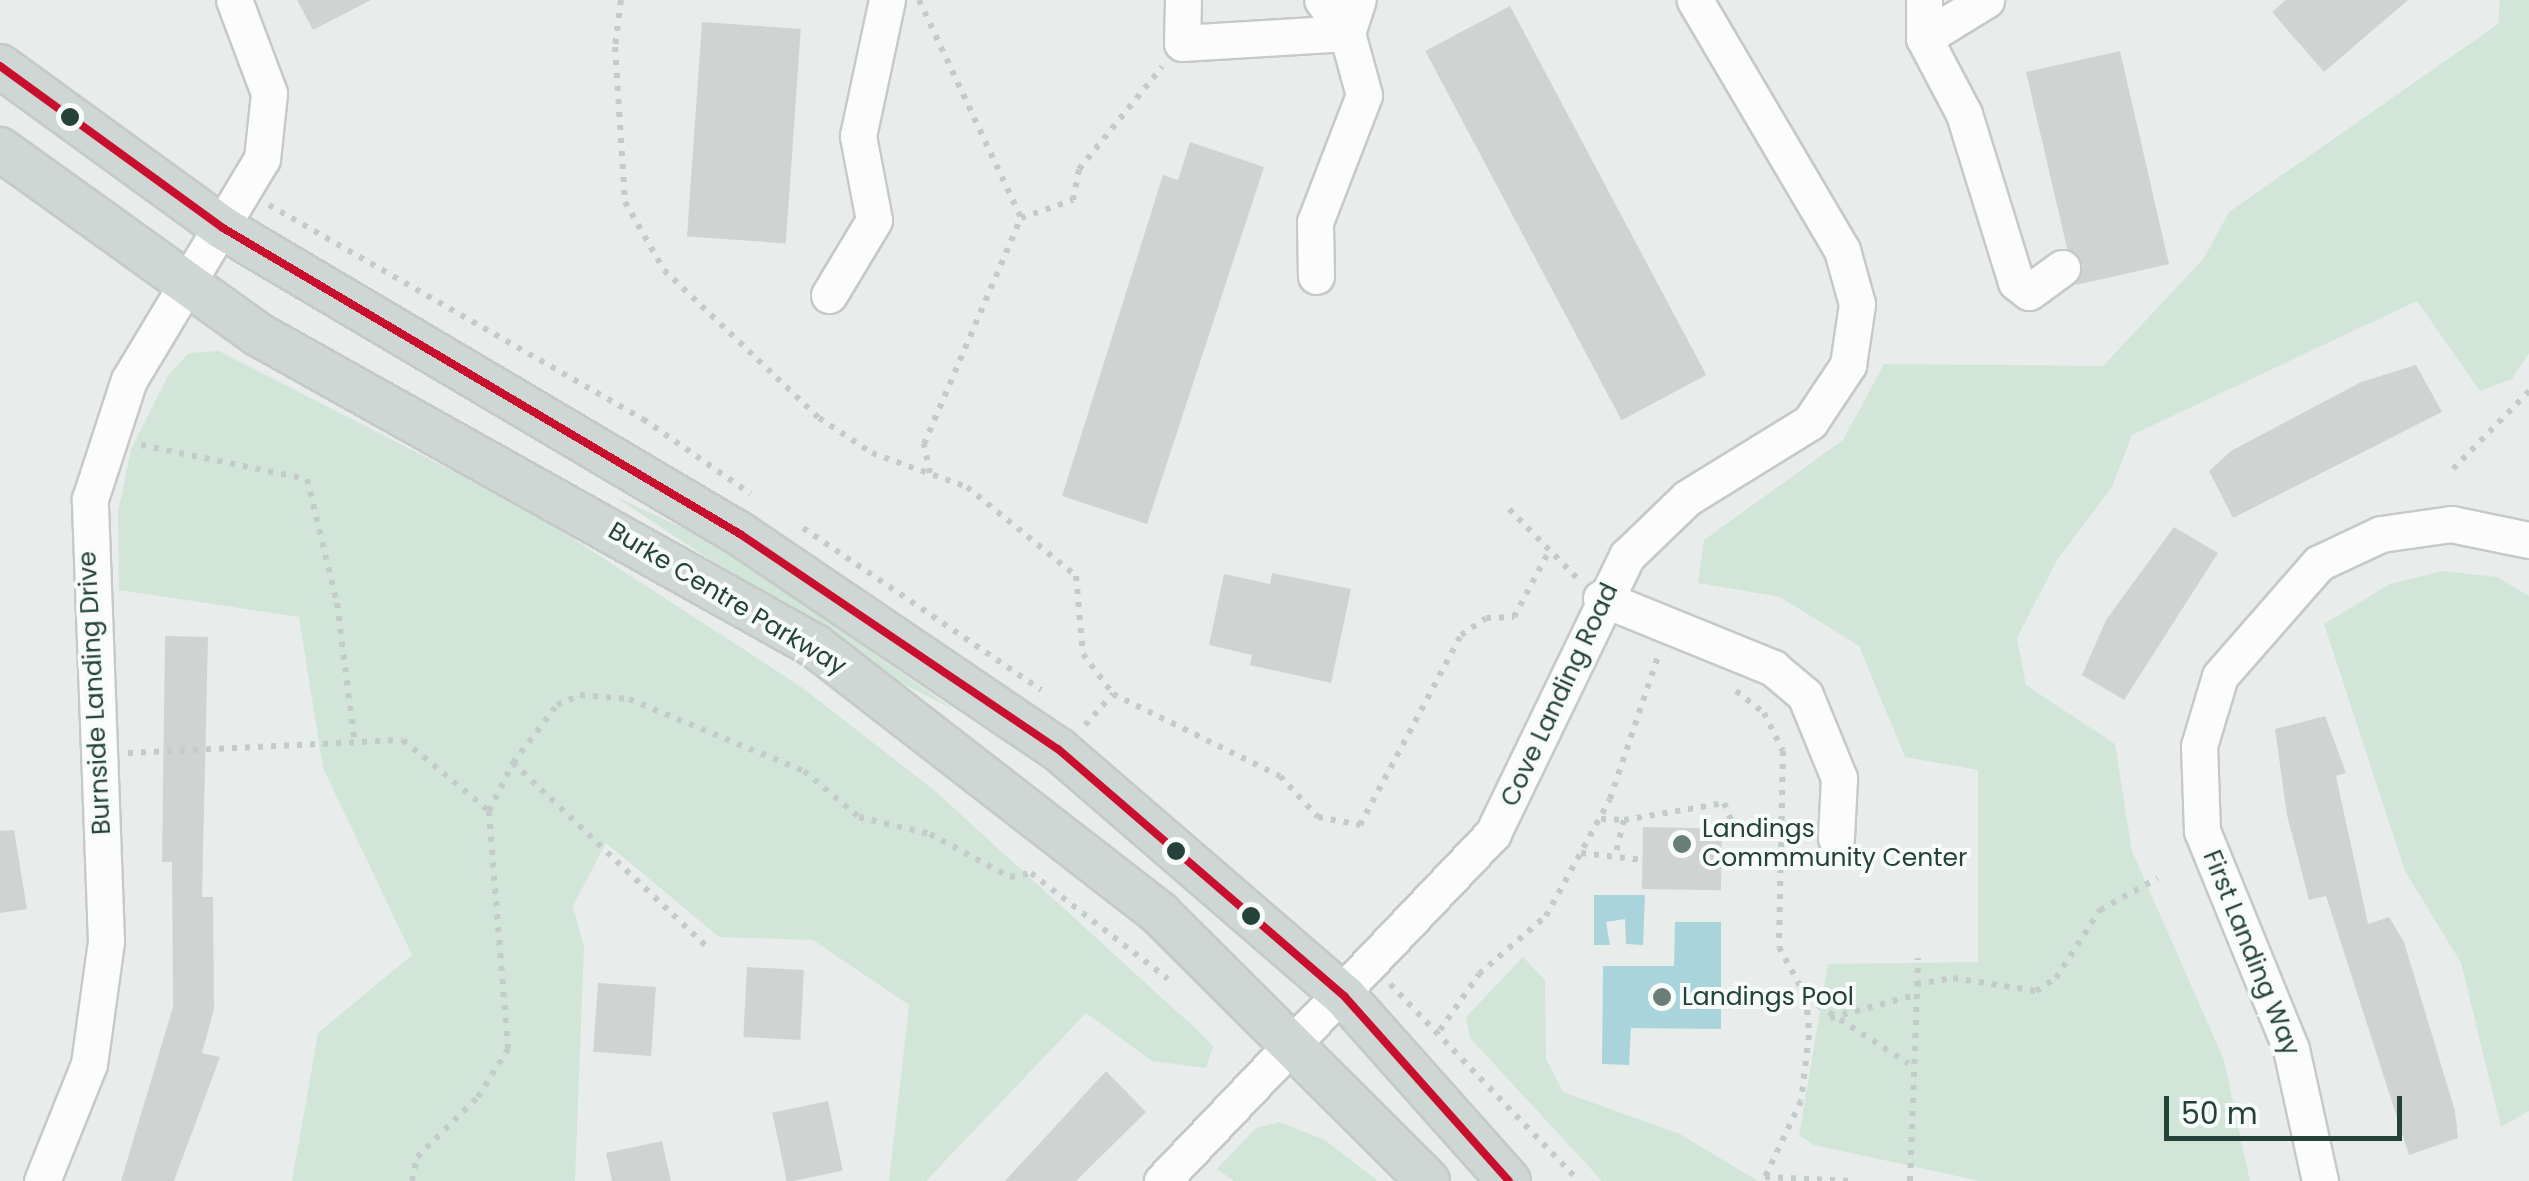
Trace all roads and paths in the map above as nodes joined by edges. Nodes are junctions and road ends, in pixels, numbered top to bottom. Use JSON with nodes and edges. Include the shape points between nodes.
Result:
{"nodes":[{"id":1,"x":234,"y":0,"type":"edge"},
{"id":2,"x":622,"y":0,"type":"edge"},
{"id":3,"x":888,"y":0,"type":"edge"},
{"id":4,"x":919,"y":0,"type":"edge"},
{"id":5,"x":1183,"y":0,"type":"edge"},
{"id":6,"x":1322,"y":0,"type":"edge"},
{"id":7,"x":1695,"y":0,"type":"edge"},
{"id":8,"x":1924,"y":0,"type":"edge"},
{"id":9,"x":1986,"y":0,"type":"edge"},
{"id":10,"x":1352,"y":16,"type":"edge"},
{"id":11,"x":1924,"y":38,"type":"junction"},
{"id":12,"x":1182,"y":44,"type":"junction"},
{"id":13,"x":0,"y":66,"type":"edge"},
{"id":14,"x":0,"y":149,"type":"edge"},
{"id":15,"x":1021,"y":218,"type":"junction"},
{"id":16,"x":223,"y":228,"type":"junction"},
{"id":17,"x":2062,"y":268,"type":"dead end"},
{"id":18,"x":1316,"y":276,"type":"dead end"},
{"id":19,"x":187,"y":280,"type":"junction"},
{"id":20,"x":829,"y":296,"type":"dead end"},
{"id":21,"x":2529,"y":391,"type":"edge"},
{"id":22,"x":132,"y":443,"type":"dead end"},
{"id":23,"x":2454,"y":469,"type":"dead end"},
{"id":24,"x":930,"y":473,"type":"junction"},
{"id":25,"x":1510,"y":509,"type":"dead end"},
{"id":26,"x":2529,"y":540,"type":"edge"},
{"id":27,"x":1548,"y":552,"type":"junction"},
{"id":28,"x":1601,"y":598,"type":"junction"},
{"id":29,"x":1642,"y":644,"type":"dead end"},
{"id":30,"x":1659,"y":652,"type":"junction"},
{"id":31,"x":1672,"y":658,"type":"dead end"},
{"id":32,"x":1726,"y":684,"type":"dead end"},
{"id":33,"x":1111,"y":696,"type":"junction"},
{"id":34,"x":1091,"y":720,"type":"dead end"},
{"id":35,"x":355,"y":745,"type":"junction"},
{"id":36,"x":126,"y":753,"type":"dead end"},
{"id":37,"x":512,"y":763,"type":"junction"},
{"id":38,"x":489,"y":811,"type":"junction"},
{"id":39,"x":1600,"y":819,"type":"junction"},
{"id":40,"x":1624,"y":820,"type":"junction"},
{"id":41,"x":1782,"y":834,"type":"junction"},
{"id":42,"x":1836,"y":838,"type":"dead end"},
{"id":43,"x":1581,"y":853,"type":"junction"},
{"id":44,"x":1615,"y":857,"type":"junction"},
{"id":45,"x":1643,"y":860,"type":"dead end"},
{"id":46,"x":2158,"y":878,"type":"dead end"},
{"id":47,"x":705,"y":945,"type":"dead end"},
{"id":48,"x":1918,"y":958,"type":"dead end"},
{"id":49,"x":1168,"y":978,"type":"dead end"},
{"id":50,"x":1916,"y":984,"type":"junction"},
{"id":51,"x":1916,"y":995,"type":"junction"},
{"id":52,"x":1344,"y":997,"type":"junction"},
{"id":53,"x":1806,"y":997,"type":"junction"},
{"id":54,"x":1829,"y":1019,"type":"junction"},
{"id":55,"x":1440,"y":1030,"type":"dead end"},
{"id":56,"x":1294,"y":1039,"type":"junction"},
{"id":57,"x":1909,"y":1064,"type":"junction"},
{"id":58,"x":1765,"y":1179,"type":"edge"},
{"id":59,"x":42,"y":1181,"type":"edge"},
{"id":60,"x":412,"y":1181,"type":"edge"},
{"id":61,"x":1162,"y":1181,"type":"edge"},
{"id":62,"x":1428,"y":1181,"type":"edge"},
{"id":63,"x":1509,"y":1181,"type":"edge"},
{"id":64,"x":1851,"y":1181,"type":"edge"},
{"id":65,"x":1910,"y":1181,"type":"edge"},
{"id":66,"x":2320,"y":1181,"type":"edge"}],
"edges":[{"from":1,"to":16,"type":"street","name":"Burnside Landing Drive","via":[[269,93],[262,159]]},
{"from":2,"to":24,"type":"path","via":[[618,149],[641,241],[819,418],[872,453]]},
{"from":3,"to":20,"type":"street","via":[[858,136],[874,220]]},
{"from":4,"to":15,"type":"path"},
{"from":5,"to":12,"type":"street"},
{"from":6,"to":10,"type":"street"},
{"from":7,"to":28,"type":"street","name":"Cove Landing Road","via":[[1842,250],[1855,338],[1838,386],[1810,422],[1657,523]]},
{"from":8,"to":11,"type":"street"},
{"from":9,"to":11,"type":"street"},
{"from":10,"to":12,"type":"street"},
{"from":10,"to":18,"type":"street","via":[[1364,94],[1315,222]]},
{"from":11,"to":17,"type":"street","via":[[1964,114],[2016,282],[2029,292]]},
{"from":12,"to":15,"type":"path","via":[[1078,169],[1074,200]]},
{"from":13,"to":16,"type":"main road"},
{"from":14,"to":19,"type":"main road","name":"Burke Centre Parkway"},
{"from":15,"to":24,"type":"path","via":[[924,444]]},
{"from":16,"to":19,"type":"street","name":"Burnside Landing Drive"},
{"from":16,"to":52,"type":"main road","via":[[540,411],[910,642],[1058,748]]},
{"from":19,"to":56,"type":"main road","name":"Burke Centre Parkway","via":[[259,335],[815,646],[1081,846]]},
{"from":19,"to":59,"type":"street","name":"Burnside Landing Drive","via":[[116,405],[90,499],[106,940],[89,1064]]},
{"from":21,"to":23,"type":"path"},
{"from":22,"to":35,"type":"path","via":[[307,479],[337,602]]},
{"from":24,"to":33,"type":"path","via":[[968,487],[1076,576],[1083,654]]},
{"from":25,"to":27,"type":"path"},
{"from":26,"to":66,"type":"street","name":"First Landing Way","via":[[2451,524],[2380,534],[2320,563],[2220,676],[2199,746],[2202,831],[2291,1049]]},
{"from":27,"to":28,"type":"path"},
{"from":27,"to":33,"type":"path","via":[[1514,617],[1486,618],[1461,635],[1406,751],[1351,830],[1318,817],[1280,776]]},
{"from":28,"to":42,"type":"street","via":[[1773,668],[1805,694],[1839,778]]},
{"from":28,"to":52,"type":"street","name":"Cove Landing Road","via":[[1546,736],[1494,833]]},
{"from":29,"to":30,"type":"path"},
{"from":30,"to":31,"type":"path"},
{"from":30,"to":39,"type":"path"},
{"from":32,"to":41,"type":"path","via":[[1776,730],[1786,769]]},
{"from":33,"to":34,"type":"path"},
{"from":35,"to":36,"type":"path","via":[[208,743]]},
{"from":35,"to":38,"type":"path","via":[[403,740]]},
{"from":37,"to":38,"type":"path"},
{"from":37,"to":47,"type":"path"},
{"from":37,"to":49,"type":"path","via":[[557,705],[580,695],[629,699],[804,771],[859,817],[930,834],[1010,877],[1031,873]]},
{"from":38,"to":60,"type":"path","via":[[508,1049],[478,1097],[418,1157]]},
{"from":39,"to":40,"type":"path"},
{"from":39,"to":43,"type":"path"},
{"from":40,"to":41,"type":"path","via":[[1724,803],[1736,832]]},
{"from":40,"to":44,"type":"path"},
{"from":41,"to":53,"type":"path","via":[[1778,946]]},
{"from":43,"to":44,"type":"path"},
{"from":43,"to":55,"type":"path","via":[[1533,932],[1480,974]]},
{"from":44,"to":45,"type":"path"},
{"from":46,"to":50,"type":"path","via":[[2100,910],[2056,978],[2036,991],[1953,978]]},
{"from":48,"to":50,"type":"path"},
{"from":50,"to":51,"type":"path"},
{"from":51,"to":54,"type":"path"},
{"from":51,"to":57,"type":"path"},
{"from":52,"to":56,"type":"street","name":"Cove Landing Road"},
{"from":52,"to":63,"type":"main road"},
{"from":53,"to":54,"type":"path"},
{"from":53,"to":58,"type":"path","via":[[1802,1101]]},
{"from":54,"to":57,"type":"path"},
{"from":56,"to":61,"type":"street","name":"Cove Landing Road"},
{"from":56,"to":62,"type":"main road","name":"Burke Centre Parkway"},
{"from":57,"to":65,"type":"path"},
{"from":58,"to":64,"type":"path"}]}
